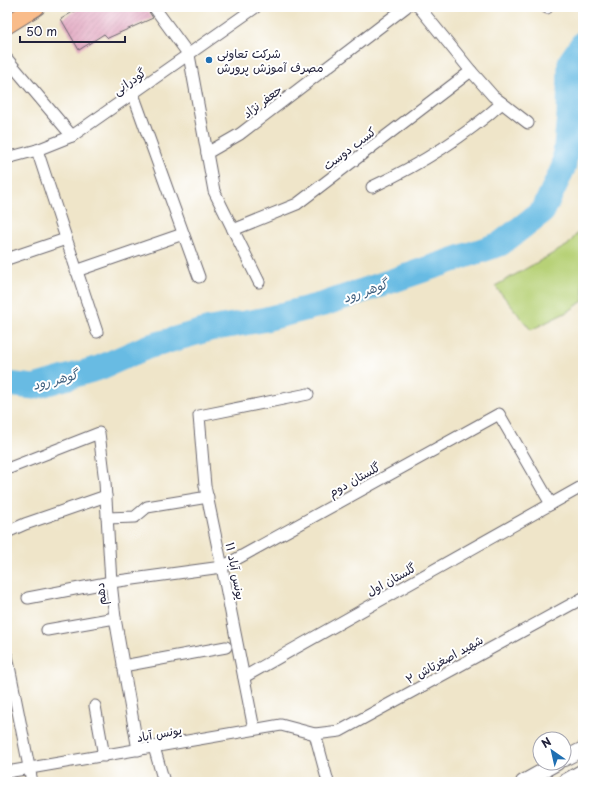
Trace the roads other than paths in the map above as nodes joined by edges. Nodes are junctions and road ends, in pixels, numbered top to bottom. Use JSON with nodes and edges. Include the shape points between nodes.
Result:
{"nodes":[{"id":1,"x":36,"y":7,"type":"edge"},
{"id":2,"x":154,"y":7,"type":"edge"},
{"id":3,"x":256,"y":7,"type":"edge"},
{"id":4,"x":406,"y":7,"type":"edge"},
{"id":5,"x":419,"y":7,"type":"edge"},
{"id":6,"x":7,"y":25,"type":"edge"},
{"id":7,"x":189,"y":55,"type":"junction"},
{"id":8,"x":7,"y":59,"type":"edge"},
{"id":9,"x":471,"y":71,"type":"junction"},
{"id":10,"x":133,"y":94,"type":"junction"},
{"id":11,"x":502,"y":103,"type":"junction"},
{"id":12,"x":528,"y":122,"type":"dead end"},
{"id":13,"x":72,"y":136,"type":"junction"},
{"id":14,"x":37,"y":150,"type":"junction"},
{"id":15,"x":207,"y":153,"type":"junction"},
{"id":16,"x":7,"y":158,"type":"edge"},
{"id":17,"x":372,"y":187,"type":"dead end"},
{"id":18,"x":233,"y":230,"type":"junction"},
{"id":19,"x":184,"y":234,"type":"junction"},
{"id":20,"x":66,"y":239,"type":"junction"},
{"id":21,"x":7,"y":259,"type":"edge"},
{"id":22,"x":76,"y":271,"type":"junction"},
{"id":23,"x":199,"y":278,"type":"dead end"},
{"id":24,"x":259,"y":282,"type":"dead end"},
{"id":25,"x":97,"y":332,"type":"dead end"},
{"id":26,"x":308,"y":394,"type":"dead end"},
{"id":27,"x":7,"y":469,"type":"edge"},
{"id":28,"x":583,"y":486,"type":"edge"},
{"id":29,"x":106,"y":496,"type":"junction"},
{"id":30,"x":208,"y":497,"type":"junction"},
{"id":31,"x":551,"y":504,"type":"junction"},
{"id":32,"x":107,"y":518,"type":"junction"},
{"id":33,"x":7,"y":532,"type":"edge"},
{"id":34,"x":222,"y":567,"type":"junction"},
{"id":35,"x":111,"y":582,"type":"junction"},
{"id":36,"x":28,"y":598,"type":"dead end"},
{"id":37,"x":583,"y":598,"type":"edge"},
{"id":38,"x":115,"y":618,"type":"junction"},
{"id":39,"x":47,"y":630,"type":"dead end"},
{"id":40,"x":226,"y":647,"type":"dead end"},
{"id":41,"x":7,"y":656,"type":"edge"},
{"id":42,"x":123,"y":666,"type":"junction"},
{"id":43,"x":244,"y":677,"type":"junction"},
{"id":44,"x":95,"y":706,"type":"dead end"},
{"id":45,"x":254,"y":729,"type":"junction"},
{"id":46,"x":315,"y":734,"type":"junction"},
{"id":47,"x":154,"y":748,"type":"junction"},
{"id":48,"x":583,"y":749,"type":"edge"},
{"id":49,"x":138,"y":750,"type":"junction"},
{"id":50,"x":572,"y":755,"type":"edge"},
{"id":51,"x":104,"y":756,"type":"junction"},
{"id":52,"x":30,"y":768,"type":"junction"},
{"id":53,"x":543,"y":771,"type":"edge"},
{"id":54,"x":583,"y":771,"type":"edge"},
{"id":55,"x":7,"y":772,"type":"edge"},
{"id":56,"x":32,"y":782,"type":"edge"},
{"id":57,"x":164,"y":782,"type":"edge"},
{"id":58,"x":328,"y":782,"type":"edge"},
{"id":59,"x":523,"y":782,"type":"edge"},
{"id":60,"x":564,"y":782,"type":"edge"}],
"edges":[{"from":1,"to":6,"type":"main road"},
{"from":2,"to":7,"type":"street"},
{"from":3,"to":7,"type":"street","name":"گودرانی"},
{"from":4,"to":15,"type":"street","name":"جعفر نژاد","via":[[240,134]]},
{"from":5,"to":9,"type":"street"},
{"from":7,"to":10,"type":"street","name":"گودرانی"},
{"from":7,"to":15,"type":"street"},
{"from":8,"to":13,"type":"street"},
{"from":9,"to":11,"type":"street"},
{"from":9,"to":18,"type":"street","name":"کسب دوست","via":[[297,204]]},
{"from":10,"to":13,"type":"street","name":"گودرانی"},
{"from":10,"to":19,"type":"street"},
{"from":11,"to":12,"type":"street"},
{"from":11,"to":17,"type":"street","via":[[481,122],[447,146]]},
{"from":13,"to":14,"type":"street","name":"گودرانی"},
{"from":14,"to":16,"type":"street","name":"گودرانی"},
{"from":14,"to":20,"type":"street"},
{"from":15,"to":18,"type":"street","via":[[214,191]]},
{"from":18,"to":24,"type":"street"},
{"from":19,"to":22,"type":"street"},
{"from":19,"to":23,"type":"street"},
{"from":20,"to":21,"type":"street"},
{"from":20,"to":22,"type":"street"},
{"from":22,"to":25,"type":"street"},
{"from":26,"to":30,"type":"street","name":"یونس آباد ۱۱","via":[[199,416]]},
{"from":27,"to":29,"type":"street","name":"دهم","via":[[99,433]]},
{"from":28,"to":31,"type":"street","name":"گلستان اول"},
{"from":29,"to":32,"type":"street","name":"دهم"},
{"from":29,"to":33,"type":"street"},
{"from":30,"to":32,"type":"street","via":[[147,506],[135,517]]},
{"from":30,"to":34,"type":"street","name":"یونس آباد ۱۱"},
{"from":31,"to":34,"type":"street","name":"گلستان دوم","via":[[499,414]]},
{"from":31,"to":43,"type":"street","name":"گلستان اول"},
{"from":32,"to":35,"type":"street","name":"دهم"},
{"from":34,"to":35,"type":"street"},
{"from":34,"to":43,"type":"street","name":"یونس آباد ۱۱"},
{"from":35,"to":36,"type":"street"},
{"from":35,"to":38,"type":"street","name":"دهم"},
{"from":37,"to":46,"type":"street","name":"شهید اصغرتاش ۲","via":[[340,731]]},
{"from":38,"to":39,"type":"street"},
{"from":38,"to":42,"type":"street","name":"دهم"},
{"from":40,"to":42,"type":"street"},
{"from":41,"to":52,"type":"street"},
{"from":42,"to":49,"type":"street","name":"دهم"},
{"from":43,"to":45,"type":"street","name":"یونس آباد ۱۱"},
{"from":44,"to":51,"type":"street"},
{"from":45,"to":46,"type":"street","name":"یونس آباد","via":[[281,725]]},
{"from":45,"to":47,"type":"street","name":"یونس آباد"},
{"from":46,"to":58,"type":"street"},
{"from":47,"to":49,"type":"street","name":"یونس آباد"},
{"from":47,"to":57,"type":"street"},
{"from":48,"to":50,"type":"street"},
{"from":49,"to":51,"type":"street","name":"یونس آباد"},
{"from":51,"to":52,"type":"street","name":"یونس آباد"},
{"from":52,"to":55,"type":"street","name":"یونس آباد"},
{"from":52,"to":56,"type":"street"},
{"from":53,"to":59,"type":"street"},
{"from":54,"to":60,"type":"street"}]}
